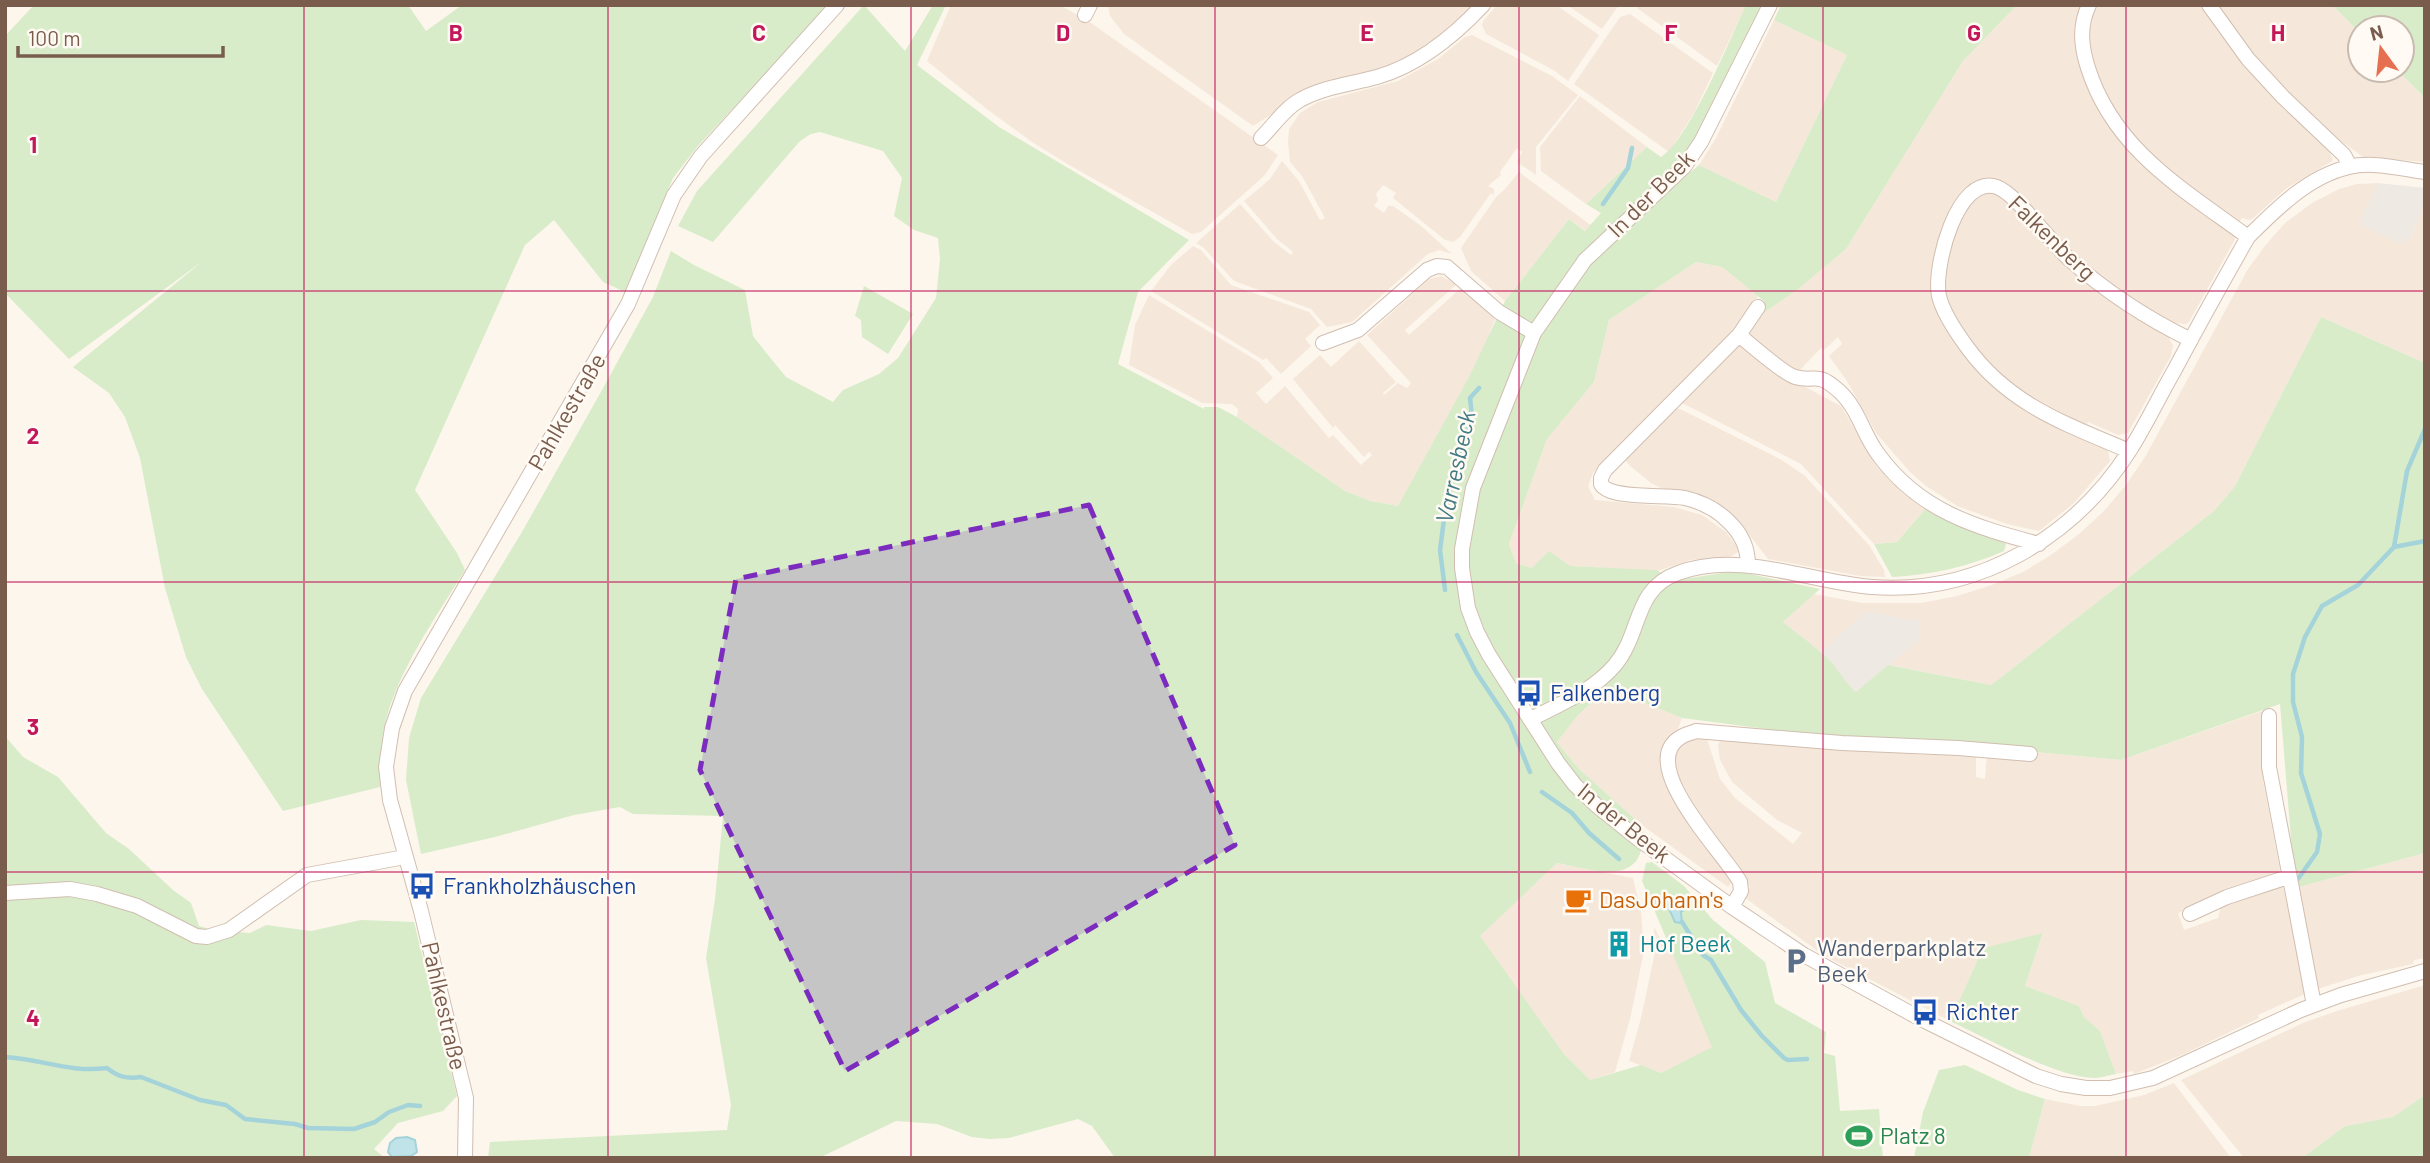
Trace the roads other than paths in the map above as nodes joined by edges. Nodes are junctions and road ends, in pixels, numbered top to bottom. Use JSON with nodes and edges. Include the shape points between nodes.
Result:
{"nodes":[{"id":1,"x":837,"y":5,"type":"edge"},
{"id":2,"x":1483,"y":5,"type":"edge"},
{"id":3,"x":1770,"y":5,"type":"edge"},
{"id":4,"x":2090,"y":5,"type":"edge"},
{"id":5,"x":2209,"y":5,"type":"edge"},
{"id":6,"x":1261,"y":138,"type":"dead end"},
{"id":7,"x":2350,"y":166,"type":"junction"},
{"id":8,"x":2425,"y":172,"type":"edge"},
{"id":9,"x":2248,"y":237,"type":"junction"},
{"id":10,"x":1758,"y":307,"type":"dead end"},
{"id":11,"x":1534,"y":333,"type":"junction"},
{"id":12,"x":1739,"y":335,"type":"junction"},
{"id":13,"x":2191,"y":340,"type":"junction"},
{"id":14,"x":1323,"y":343,"type":"dead end"},
{"id":15,"x":2129,"y":451,"type":"junction"},
{"id":16,"x":2039,"y":544,"type":"junction"},
{"id":17,"x":1748,"y":565,"type":"junction"},
{"id":18,"x":2269,"y":716,"type":"dead end"},
{"id":19,"x":1531,"y":719,"type":"junction"},
{"id":20,"x":2030,"y":754,"type":"dead end"},
{"id":21,"x":405,"y":857,"type":"junction"},
{"id":22,"x":2288,"y":877,"type":"junction"},
{"id":23,"x":5,"y":893,"type":"edge"},
{"id":24,"x":1732,"y":907,"type":"junction"},
{"id":25,"x":2189,"y":914,"type":"dead end"},
{"id":26,"x":2425,"y":971,"type":"edge"},
{"id":27,"x":2314,"y":1005,"type":"junction"},
{"id":28,"x":465,"y":1158,"type":"edge"}],
"edges":[{"from":1,"to":21,"type":"street","name":"Pahlkestraße","via":[[701,156],[674,195],[628,304],[405,691],[391,728],[386,767]]},
{"from":2,"to":6,"type":"street","via":[[1417,60],[1395,71],[1315,92],[1296,102]]},
{"from":3,"to":11,"type":"street","name":"In der Beek","via":[[1684,167],[1585,260]]},
{"from":4,"to":9,"type":"street","via":[[2082,23],[2084,54],[2104,108],[2137,152],[2157,170]]},
{"from":5,"to":7,"type":"street","via":[[2248,58]]},
{"from":7,"to":8,"type":"street"},
{"from":7,"to":9,"type":"street","via":[[2290,198]]},
{"from":9,"to":13,"type":"street"},
{"from":10,"to":12,"type":"street"},
{"from":11,"to":14,"type":"street","via":[[1499,312],[1449,268],[1437,265],[1358,330]]},
{"from":11,"to":19,"type":"street","name":"In der Beek","via":[[1473,488],[1461,568],[1477,632]]},
{"from":12,"to":16,"type":"street","via":[[1794,377],[1821,377],[1848,400],[1867,439],[1888,467],[1933,505],[1966,523]]},
{"from":12,"to":17,"type":"street","via":[[1605,470],[1601,484],[1610,492],[1673,496],[1713,508],[1743,540]]},
{"from":13,"to":15,"type":"street"},
{"from":13,"to":15,"type":"street","name":"Falkenberg","via":[[2151,320],[2085,272],[1999,188],[1979,188],[1960,207],[1945,241],[1938,281],[1943,307],[1967,347],[1987,372],[2041,413]]},
{"from":15,"to":16,"type":"street","via":[[2094,495]]},
{"from":16,"to":17,"type":"street","via":[[1984,572],[1912,588],[1855,586]]},
{"from":17,"to":19,"type":"street","via":[[1679,572],[1658,584],[1642,605],[1615,665],[1585,691]]},
{"from":18,"to":22,"type":"street","via":[[2269,767]]},
{"from":19,"to":24,"type":"street","name":"In der Beek","via":[[1558,763],[1596,805]]},
{"from":20,"to":24,"type":"street","name":"In der Beek","via":[[1696,732],[1681,736],[1668,753],[1671,777],[1684,807],[1740,882],[1741,891]]},
{"from":21,"to":23,"type":"street","via":[[307,875],[229,930],[207,937],[97,894],[69,888]]},
{"from":21,"to":28,"type":"street","name":"Pahlkestraße","via":[[467,1098]]},
{"from":22,"to":25,"type":"street"},
{"from":22,"to":27,"type":"street"},
{"from":24,"to":27,"type":"street","name":"In der Beek","via":[[1860,987],[2036,1076],[2061,1084],[2122,1086],[2170,1071]]},
{"from":26,"to":27,"type":"street","name":"In der Beek"}]}
